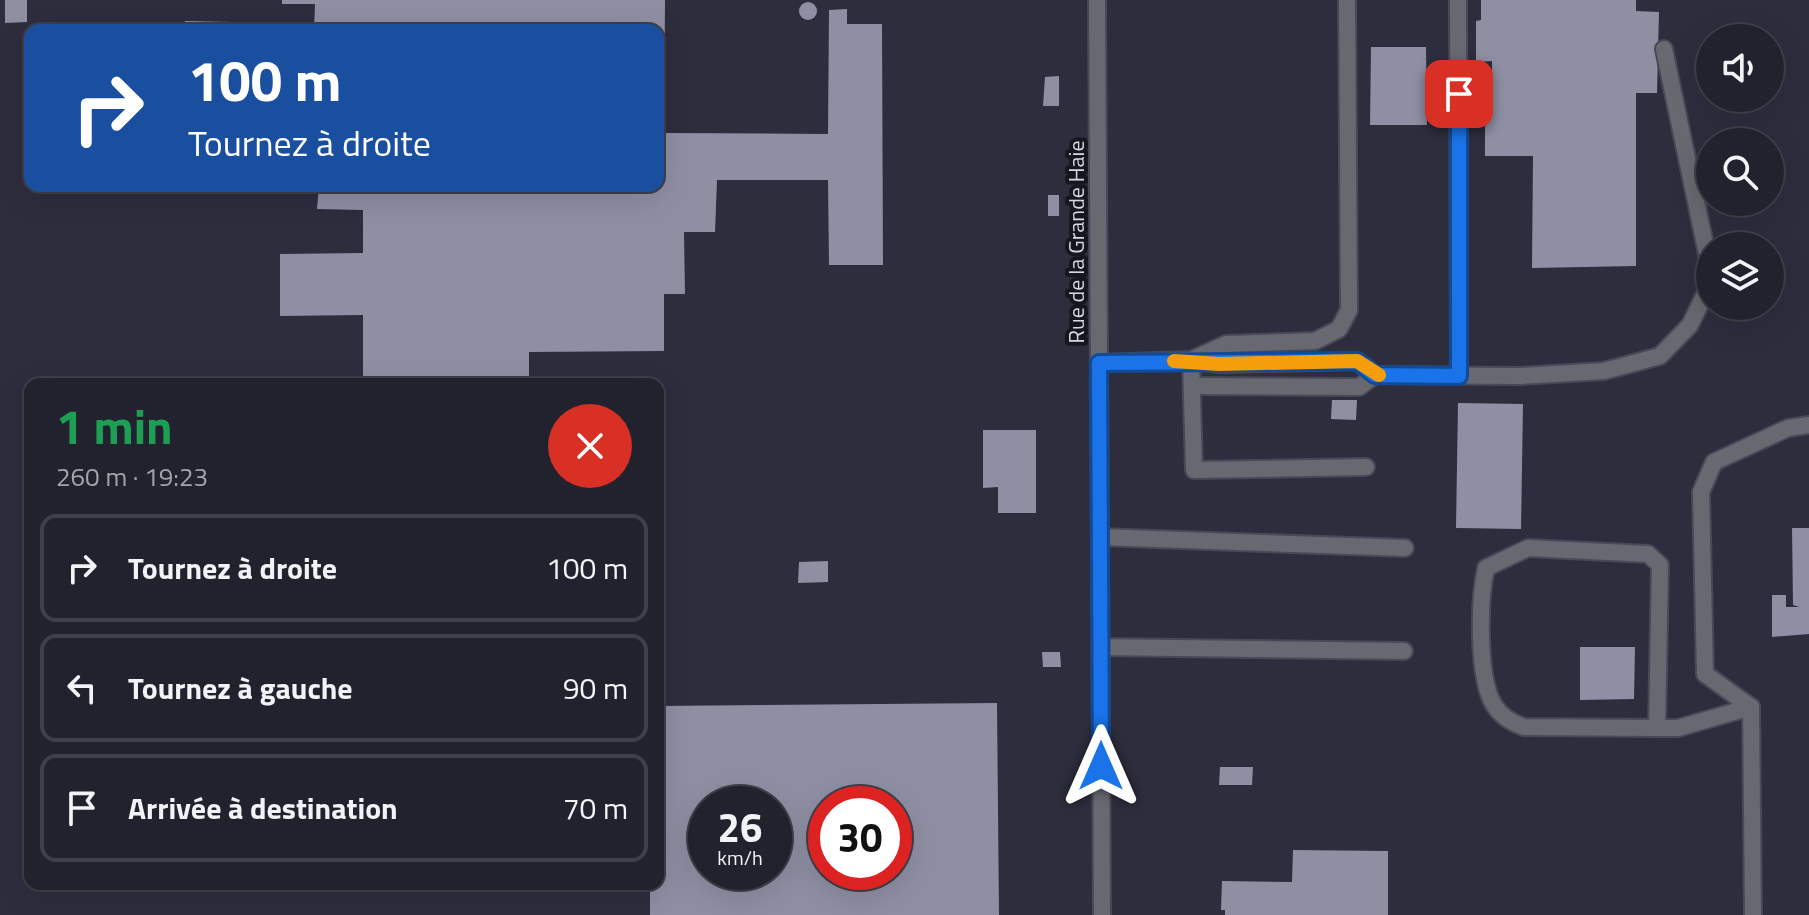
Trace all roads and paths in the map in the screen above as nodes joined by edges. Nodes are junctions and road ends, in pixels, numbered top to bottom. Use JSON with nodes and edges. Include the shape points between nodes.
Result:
{"nodes":[{"id":1,"x":1097,"y":0,"type":"edge"},
{"id":2,"x":1347,"y":0,"type":"edge"},
{"id":3,"x":1458,"y":0,"type":"edge"},
{"id":4,"x":1664,"y":49,"type":"dead end"},
{"id":5,"x":1191,"y":360,"type":"junction"},
{"id":6,"x":1099,"y":363,"type":"junction"},
{"id":7,"x":1375,"y":375,"type":"junction"},
{"id":8,"x":1459,"y":376,"type":"junction"},
{"id":9,"x":1192,"y":386,"type":"junction"},
{"id":10,"x":1809,"y":425,"type":"edge"},
{"id":11,"x":1366,"y":467,"type":"dead end"},
{"id":12,"x":1100,"y":537,"type":"junction"},
{"id":13,"x":1405,"y":548,"type":"dead end"},
{"id":14,"x":1100,"y":647,"type":"junction"},
{"id":15,"x":1404,"y":651,"type":"dead end"},
{"id":16,"x":1751,"y":707,"type":"junction"},
{"id":17,"x":1657,"y":728,"type":"junction"},
{"id":18,"x":1102,"y":915,"type":"edge"},
{"id":19,"x":1753,"y":915,"type":"edge"}],
"edges":[{"from":1,"to":6,"type":"street","name":"Rue de la Grande Haie"},
{"from":2,"to":5,"type":"street","via":[[1349,310],[1339,329],[1315,341],[1226,344]]},
{"from":3,"to":8,"type":"street"},
{"from":4,"to":8,"type":"street","via":[[1707,254],[1706,292],[1690,325],[1660,356],[1604,371]]},
{"from":5,"to":6,"type":"street"},
{"from":5,"to":7,"type":"street","via":[[1357,361]]},
{"from":5,"to":9,"type":"street"},
{"from":6,"to":12,"type":"street","name":"Rue de la Grande Haie"},
{"from":7,"to":8,"type":"street"},
{"from":7,"to":9,"type":"street","via":[[1359,387]]},
{"from":9,"to":11,"type":"street","via":[[1194,470]]},
{"from":10,"to":16,"type":"street","via":[[1788,428],[1714,462],[1701,492],[1705,674]]},
{"from":12,"to":13,"type":"street"},
{"from":12,"to":14,"type":"street","name":"Rue de la Grande Haie"},
{"from":14,"to":15,"type":"street"},
{"from":14,"to":18,"type":"street","name":"Rue de la Grande Haie"},
{"from":16,"to":17,"type":"street","via":[[1678,728]]},
{"from":16,"to":19,"type":"street"},
{"from":17,"to":17,"type":"street","via":[[1660,565],[1648,554],[1528,548],[1486,568],[1484,680],[1494,706],[1511,722],[1524,727]]}]}
